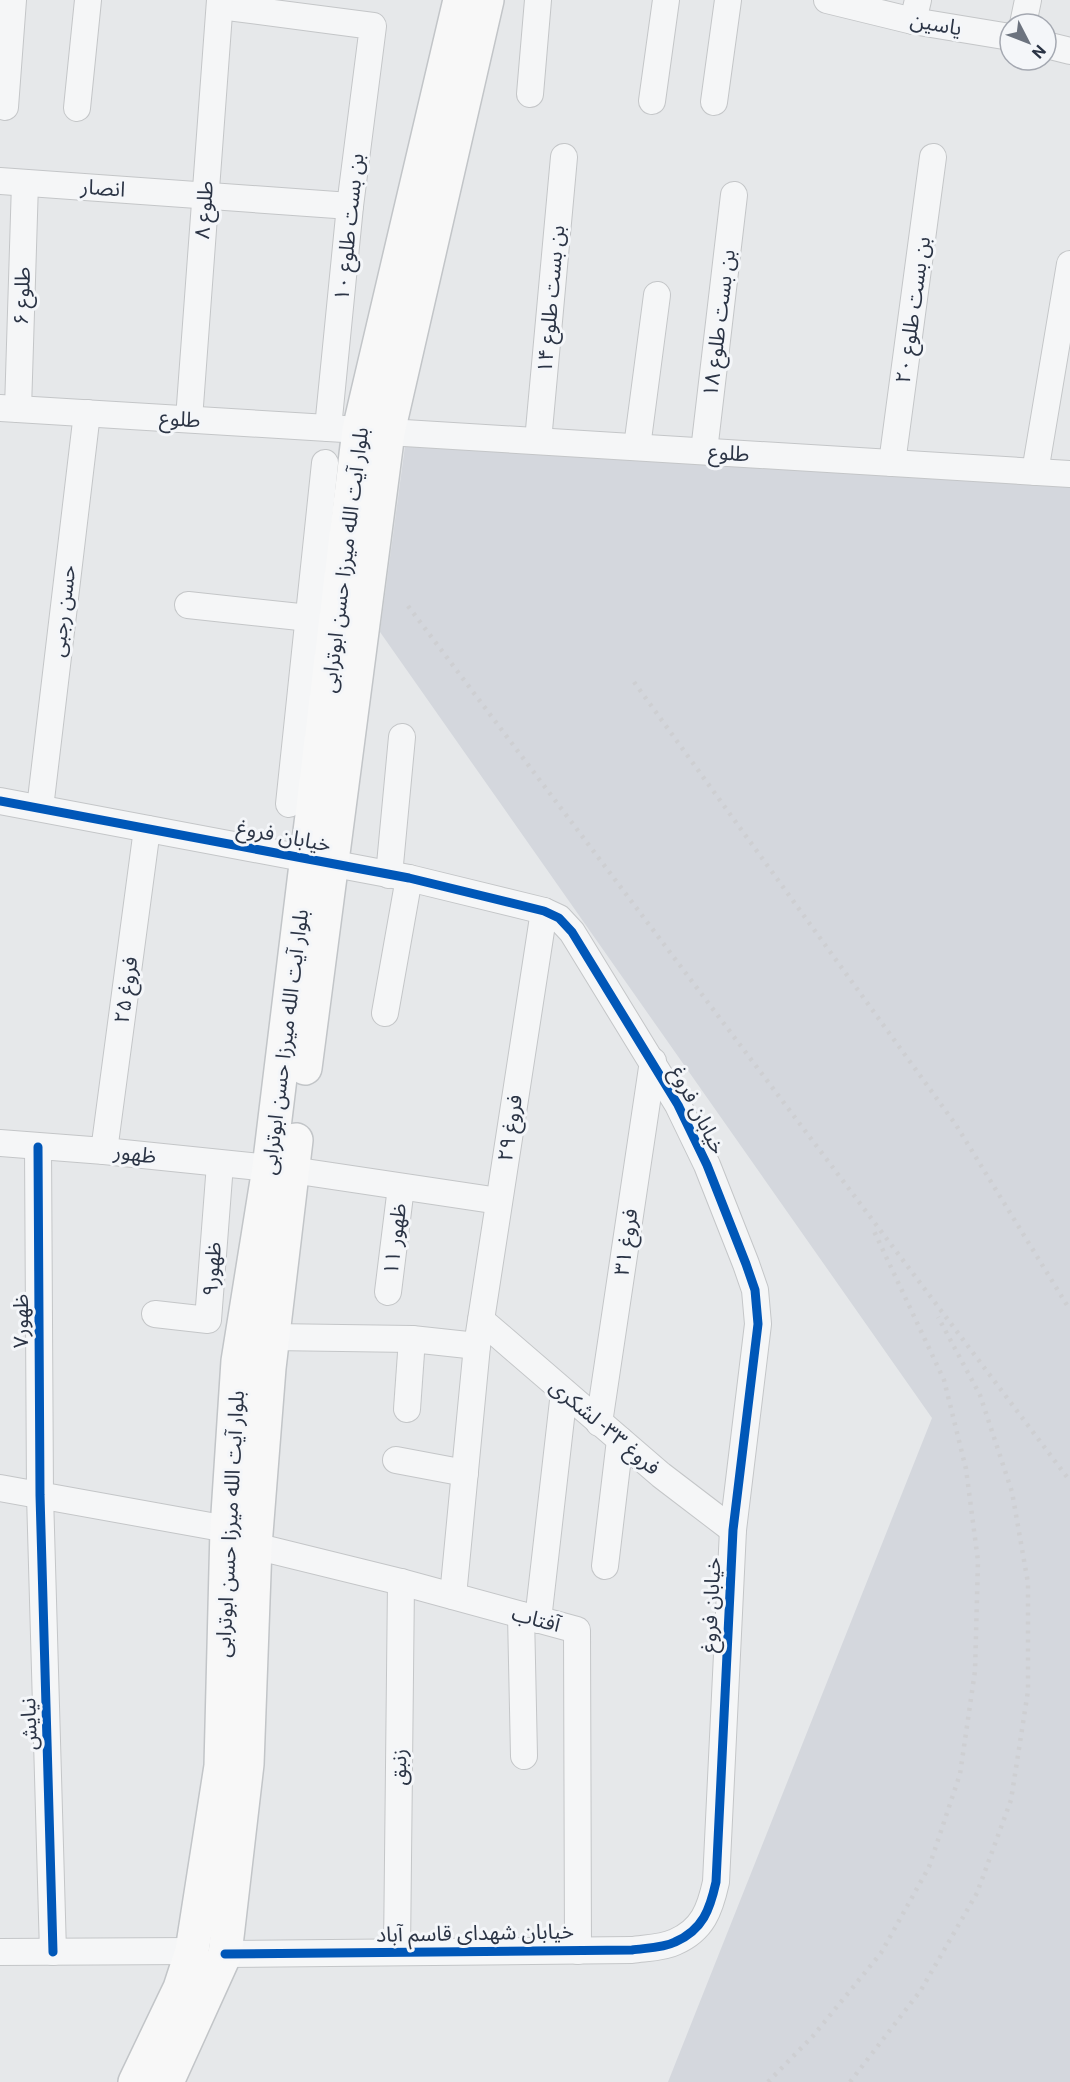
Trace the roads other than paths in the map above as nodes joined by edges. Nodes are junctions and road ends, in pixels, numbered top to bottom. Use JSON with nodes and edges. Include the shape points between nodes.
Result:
{"nodes":[{"id":1,"x":13,"y":0,"type":"edge"},
{"id":2,"x":88,"y":0,"type":"edge"},
{"id":3,"x":460,"y":0,"type":"edge"},
{"id":4,"x":487,"y":0,"type":"edge"},
{"id":5,"x":538,"y":0,"type":"edge"},
{"id":6,"x":666,"y":0,"type":"edge"},
{"id":7,"x":728,"y":0,"type":"edge"},
{"id":8,"x":826,"y":0,"type":"edge"},
{"id":9,"x":220,"y":3,"type":"edge"},
{"id":10,"x":915,"y":10,"type":"edge"},
{"id":11,"x":998,"y":34,"type":"edge"},
{"id":12,"x":530,"y":94,"type":"dead end"},
{"id":13,"x":652,"y":101,"type":"dead end"},
{"id":14,"x":714,"y":102,"type":"dead end"},
{"id":15,"x":5,"y":106,"type":"dead end"},
{"id":16,"x":77,"y":108,"type":"dead end"},
{"id":17,"x":564,"y":157,"type":"dead end"},
{"id":18,"x":933,"y":157,"type":"dead end"},
{"id":19,"x":0,"y":181,"type":"edge"},
{"id":20,"x":26,"y":183,"type":"junction"},
{"id":21,"x":734,"y":195,"type":"dead end"},
{"id":22,"x":205,"y":196,"type":"junction"},
{"id":23,"x":350,"y":206,"type":"junction"},
{"id":24,"x":1070,"y":264,"type":"edge"},
{"id":25,"x":657,"y":296,"type":"dead end"},
{"id":26,"x":1060,"y":390,"type":"edge"},
{"id":27,"x":9,"y":408,"type":"edge"},
{"id":28,"x":87,"y":413,"type":"junction"},
{"id":29,"x":189,"y":419,"type":"junction"},
{"id":30,"x":358,"y":430,"type":"junction"},
{"id":31,"x":538,"y":441,"type":"junction"},
{"id":32,"x":637,"y":447,"type":"junction"},
{"id":33,"x":704,"y":452,"type":"junction"},
{"id":34,"x":325,"y":463,"type":"dead end"},
{"id":35,"x":892,"y":463,"type":"junction"},
{"id":36,"x":1035,"y":472,"type":"junction"},
{"id":37,"x":1070,"y":474,"type":"edge"},
{"id":38,"x":334,"y":521,"type":"junction"},
{"id":39,"x":188,"y":605,"type":"dead end"},
{"id":40,"x":309,"y":618,"type":"junction"},
{"id":41,"x":402,"y":737,"type":"dead end"},
{"id":42,"x":308,"y":747,"type":"junction"},
{"id":43,"x":0,"y":801,"type":"edge"},
{"id":44,"x":289,"y":804,"type":"dead end"},
{"id":45,"x":40,"y":808,"type":"junction"},
{"id":46,"x":147,"y":829,"type":"junction"},
{"id":47,"x":320,"y":861,"type":"junction"},
{"id":48,"x":399,"y":876,"type":"junction"},
{"id":49,"x":544,"y":911,"type":"junction"},
{"id":50,"x":385,"y":1013,"type":"dead end"},
{"id":51,"x":653,"y":1061,"type":"junction"},
{"id":52,"x":0,"y":1143,"type":"edge"},
{"id":53,"x":38,"y":1147,"type":"junction"},
{"id":54,"x":104,"y":1150,"type":"junction"},
{"id":55,"x":220,"y":1164,"type":"junction"},
{"id":56,"x":280,"y":1169,"type":"junction"},
{"id":57,"x":401,"y":1186,"type":"junction"},
{"id":58,"x":499,"y":1201,"type":"junction"},
{"id":59,"x":388,"y":1292,"type":"dead end"},
{"id":60,"x":155,"y":1314,"type":"dead end"},
{"id":61,"x":481,"y":1320,"type":"junction"},
{"id":62,"x":272,"y":1337,"type":"junction"},
{"id":63,"x":412,"y":1339,"type":"junction"},
{"id":64,"x":477,"y":1346,"type":"junction"},
{"id":65,"x":564,"y":1392,"type":"junction"},
{"id":66,"x":407,"y":1409,"type":"dead end"},
{"id":67,"x":600,"y":1423,"type":"junction"},
{"id":68,"x":620,"y":1440,"type":"junction"},
{"id":69,"x":396,"y":1460,"type":"dead end"},
{"id":70,"x":465,"y":1473,"type":"junction"},
{"id":71,"x":0,"y":1488,"type":"edge"},
{"id":72,"x":40,"y":1495,"type":"junction"},
{"id":73,"x":227,"y":1529,"type":"junction"},
{"id":74,"x":733,"y":1530,"type":"junction"},
{"id":75,"x":255,"y":1545,"type":"junction"},
{"id":76,"x":605,"y":1566,"type":"dead end"},
{"id":77,"x":401,"y":1582,"type":"junction"},
{"id":78,"x":453,"y":1596,"type":"junction"},
{"id":79,"x":530,"y":1617,"type":"junction"},
{"id":80,"x":524,"y":1756,"type":"dead end"},
{"id":81,"x":710,"y":1908,"type":"joint"},
{"id":82,"x":578,"y":1950,"type":"junction"},
{"id":83,"x":192,"y":1951,"type":"junction"},
{"id":84,"x":0,"y":1952,"type":"edge"},
{"id":85,"x":53,"y":1952,"type":"junction"},
{"id":86,"x":397,"y":1952,"type":"junction"},
{"id":87,"x":225,"y":1954,"type":"junction"},
{"id":88,"x":135,"y":2082,"type":"edge"},
{"id":89,"x":167,"y":2082,"type":"edge"}],
"edges":[{"from":1,"to":15,"type":"street"},
{"from":2,"to":16,"type":"street"},
{"from":3,"to":30,"type":"main road","name":"بلوار آیت الله میرزا حسن ابوترابی"},
{"from":4,"to":30,"type":"main road","name":"بلوار آیت الله میرزا حسن ابوترابی"},
{"from":5,"to":12,"type":"street"},
{"from":6,"to":13,"type":"street"},
{"from":7,"to":14,"type":"street"},
{"from":8,"to":10,"type":"street","name":"یاسین"},
{"from":9,"to":22,"type":"street","name":"طلوع ۸"},
{"from":9,"to":23,"type":"street","name":"بن بست طلوع ۱۰","via":[[373,26]]},
{"from":10,"to":11,"type":"street","name":"یاسین"},
{"from":17,"to":31,"type":"street","name":"بن بست طلوع ۱۴"},
{"from":18,"to":35,"type":"street","name":"بن بست طلوع ۲۰"},
{"from":19,"to":20,"type":"street","name":"انصار"},
{"from":20,"to":22,"type":"street","name":"انصار"},
{"from":20,"to":27,"type":"street","name":"طلوع ۶"},
{"from":21,"to":33,"type":"street","name":"بن بست طلوع ۱۸"},
{"from":22,"to":23,"type":"street","name":"انصار"},
{"from":22,"to":29,"type":"street","name":"طلوع ۸"},
{"from":23,"to":30,"type":"street","name":"بن بست طلوع ۱۰"},
{"from":24,"to":26,"type":"street"},
{"from":25,"to":32,"type":"street"},
{"from":26,"to":36,"type":"street"},
{"from":27,"to":28,"type":"street","name":"طلوع"},
{"from":28,"to":29,"type":"street","name":"طلوع"},
{"from":28,"to":45,"type":"street","name":"حسن رجبی"},
{"from":29,"to":30,"type":"street","name":"طلوع"},
{"from":30,"to":31,"type":"street","name":"طلوع"},
{"from":30,"to":38,"type":"main road","name":"بلوار آیت الله میرزا حسن ابوترابی"},
{"from":30,"to":47,"type":"main road","name":"بلوار آیت الله میرزا حسن ابوترابی"},
{"from":31,"to":32,"type":"street","name":"طلوع"},
{"from":32,"to":33,"type":"street","name":"طلوع"},
{"from":33,"to":35,"type":"street","name":"طلوع"},
{"from":34,"to":38,"type":"street"},
{"from":35,"to":36,"type":"street","name":"طلوع"},
{"from":36,"to":37,"type":"street","name":"طلوع"},
{"from":38,"to":40,"type":"street"},
{"from":38,"to":42,"type":"main road","name":"بلوار آیت الله میرزا حسن ابوترابی"},
{"from":39,"to":40,"type":"street"},
{"from":40,"to":42,"type":"street"},
{"from":41,"to":48,"type":"street"},
{"from":42,"to":44,"type":"street"},
{"from":42,"to":47,"type":"main road","name":"بلوار آیت الله میرزا حسن ابوترابی"},
{"from":43,"to":45,"type":"street","name":"خیابان فروغ"},
{"from":45,"to":46,"type":"street","name":"خیابان فروغ"},
{"from":46,"to":47,"type":"street","name":"خیابان فروغ"},
{"from":46,"to":54,"type":"street","name":"فروغ ۲۵"},
{"from":47,"to":48,"type":"street","name":"خیابان فروغ"},
{"from":47,"to":56,"type":"main road","name":"بلوار آیت الله میرزا حسن ابوترابی"},
{"from":48,"to":49,"type":"street","name":"خیابان فروغ"},
{"from":48,"to":50,"type":"street"},
{"from":49,"to":51,"type":"street","name":"خیابان فروغ","via":[[559,918],[572,932]]},
{"from":49,"to":58,"type":"street","name":"فروغ ۲۹"},
{"from":51,"to":67,"type":"street","name":"فروغ ۳۱"},
{"from":51,"to":74,"type":"street","name":"خیابان فروغ","via":[[707,1165],[755,1290],[758,1324]]},
{"from":52,"to":53,"type":"street","name":"ظهور"},
{"from":53,"to":54,"type":"street","name":"ظهور"},
{"from":53,"to":72,"type":"street","name":"ظهور۷"},
{"from":54,"to":55,"type":"street","name":"ظهور"},
{"from":55,"to":56,"type":"street","name":"ظهور"},
{"from":55,"to":60,"type":"street","name":"ظهور۹","via":[[208,1320]]},
{"from":56,"to":57,"type":"street","name":"ظهور"},
{"from":56,"to":62,"type":"main road","name":"بلوار آیت الله میرزا حسن ابوترابی"},
{"from":56,"to":73,"type":"main road","name":"بلوار آیت الله میرزا حسن ابوترابی","via":[[238,1361]]},
{"from":57,"to":58,"type":"street","name":"ظهور"},
{"from":57,"to":59,"type":"street","name":"ظهور ۱۱"},
{"from":58,"to":61,"type":"street","name":"فروغ ۲۹"},
{"from":61,"to":64,"type":"street","name":"فروغ ۲۹"},
{"from":61,"to":65,"type":"street","name":"فروغ ۳۳- لشکری"},
{"from":62,"to":63,"type":"street"},
{"from":62,"to":75,"type":"main road","name":"بلوار آیت الله میرزا حسن ابوترابی"},
{"from":63,"to":64,"type":"street"},
{"from":63,"to":66,"type":"street"},
{"from":64,"to":70,"type":"street","name":"فروغ ۲۹"},
{"from":65,"to":67,"type":"street","name":"فروغ ۳۳- لشکری"},
{"from":65,"to":79,"type":"street"},
{"from":67,"to":68,"type":"street","name":"فروغ ۳۳- لشکری"},
{"from":68,"to":74,"type":"street","name":"فروغ ۳۳- لشکری"},
{"from":68,"to":76,"type":"street"},
{"from":69,"to":70,"type":"street"},
{"from":70,"to":78,"type":"street","name":"فروغ ۲۹"},
{"from":71,"to":72,"type":"street"},
{"from":72,"to":73,"type":"street"},
{"from":72,"to":85,"type":"street","name":"نيايش"},
{"from":73,"to":83,"type":"main road","name":"بلوار آیت الله میرزا حسن ابوترابی","via":[[221,1766]]},
{"from":74,"to":81,"type":"street","name":"خیابان فروغ","via":[[716,1882]]},
{"from":75,"to":77,"type":"street","name":"آفتاب"},
{"from":75,"to":87,"type":"main road","name":"بلوار آیت الله میرزا حسن ابوترابی","via":[[247,1764]]},
{"from":77,"to":78,"type":"street","name":"آفتاب"},
{"from":77,"to":86,"type":"street","name":"زنبق"},
{"from":78,"to":79,"type":"street","name":"آفتاب"},
{"from":79,"to":80,"type":"street"},
{"from":79,"to":82,"type":"street","name":"آفتاب","via":[[577,1630]]},
{"from":81,"to":82,"type":"street","name":"خیابان شهدای قاسم آباد","via":[[696,1928],[674,1943],[632,1950]]},
{"from":82,"to":86,"type":"street","name":"خیابان شهدای قاسم آباد"},
{"from":83,"to":85,"type":"street"},
{"from":83,"to":87,"type":"main road"},
{"from":83,"to":88,"type":"main road","name":"بلوار آیت الله میرزا حسن ابوترابی","via":[[180,1988]]},
{"from":84,"to":85,"type":"street"},
{"from":86,"to":87,"type":"street","name":"خیابان شهدای قاسم آباد"},
{"from":87,"to":89,"type":"main road","name":"بلوار آیت الله میرزا حسن ابوترابی"}]}
